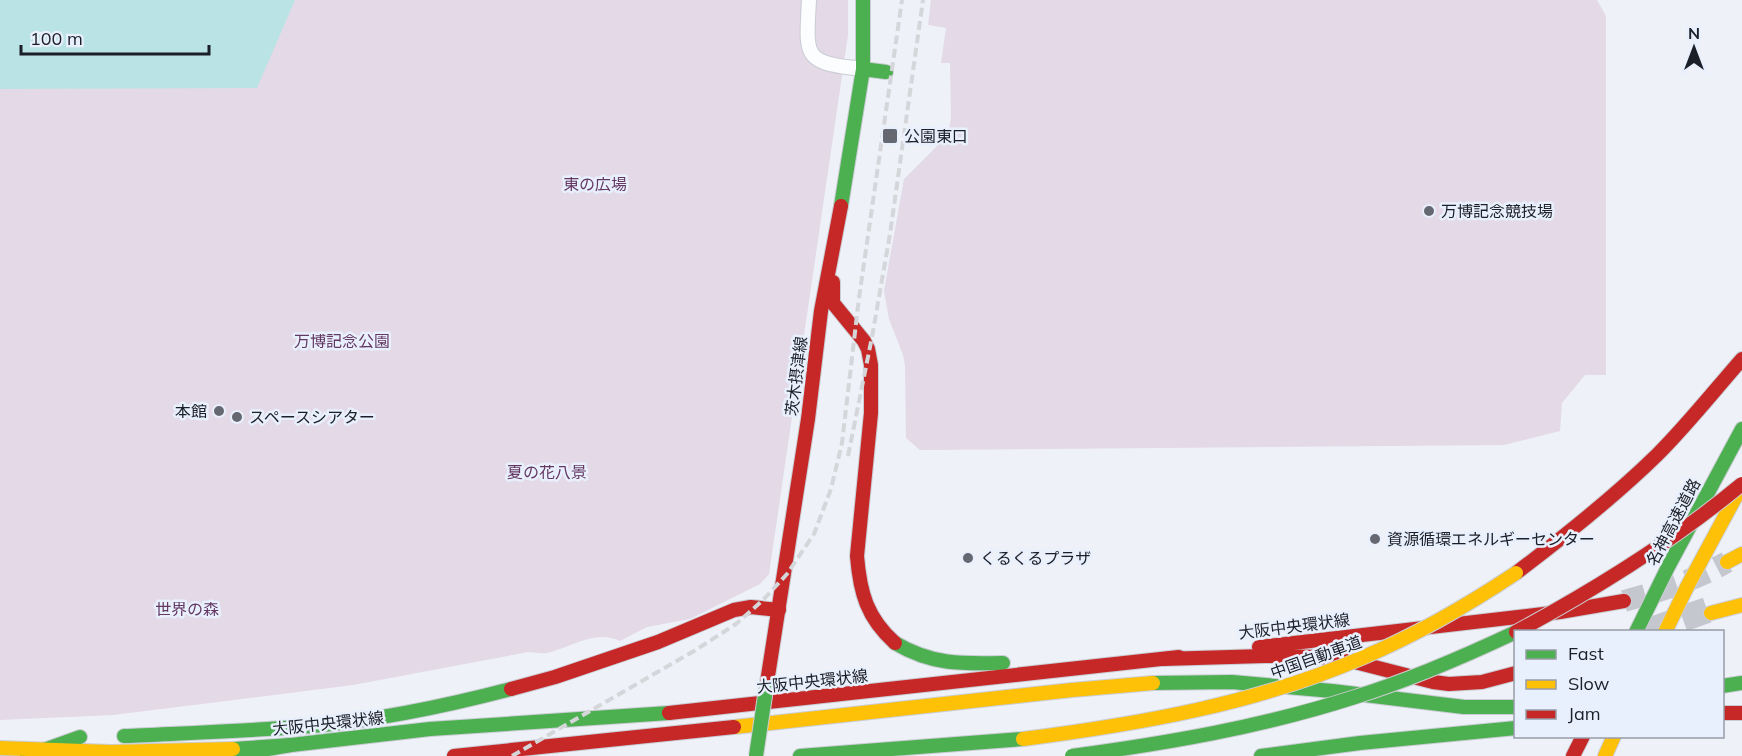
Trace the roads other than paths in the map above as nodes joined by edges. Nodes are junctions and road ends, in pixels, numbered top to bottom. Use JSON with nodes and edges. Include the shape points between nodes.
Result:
{"nodes":[{"id":1,"x":809,"y":0,"type":"edge"},
{"id":2,"x":863,"y":0,"type":"edge"},
{"id":3,"x":863,"y":69,"type":"junction"},
{"id":4,"x":886,"y":72,"type":"dead end"},
{"id":5,"x":834,"y":248,"type":"junction"},
{"id":6,"x":1742,"y":359,"type":"edge"},
{"id":7,"x":1742,"y":429,"type":"edge"},
{"id":8,"x":1742,"y":485,"type":"edge"},
{"id":9,"x":1742,"y":554,"type":"edge"},
{"id":10,"x":1727,"y":562,"type":"tunnel mouth"},
{"id":11,"x":1742,"y":596,"type":"edge"},
{"id":12,"x":1624,"y":601,"type":"tunnel mouth"},
{"id":13,"x":1742,"y":605,"type":"edge"},
{"id":14,"x":779,"y":610,"type":"junction"},
{"id":15,"x":1520,"y":630,"type":"edge"},
{"id":16,"x":1636,"y":630,"type":"edge"},
{"id":17,"x":1666,"y":630,"type":"edge"},
{"id":18,"x":1514,"y":633,"type":"edge"},
{"id":19,"x":1162,"y":659,"type":"junction"},
{"id":20,"x":1112,"y":664,"type":"junction"},
{"id":21,"x":1514,"y":673,"type":"edge"},
{"id":22,"x":1742,"y":683,"type":"edge"},
{"id":23,"x":1724,"y":686,"type":"edge"},
{"id":24,"x":1514,"y":707,"type":"edge"},
{"id":25,"x":1724,"y":713,"type":"edge"},
{"id":26,"x":1742,"y":713,"type":"edge"},
{"id":27,"x":1514,"y":728,"type":"edge"},
{"id":28,"x":114,"y":736,"type":"dead end"},
{"id":29,"x":1582,"y":738,"type":"edge"},
{"id":30,"x":1614,"y":738,"type":"edge"},
{"id":31,"x":0,"y":740,"type":"edge"},
{"id":32,"x":291,"y":745,"type":"junction"},
{"id":33,"x":0,"y":748,"type":"edge"},
{"id":34,"x":46,"y":750,"type":"junction"},
{"id":35,"x":27,"y":756,"type":"edge"},
{"id":36,"x":227,"y":756,"type":"edge"},
{"id":37,"x":454,"y":756,"type":"edge"},
{"id":38,"x":756,"y":756,"type":"edge"},
{"id":39,"x":800,"y":756,"type":"edge"},
{"id":40,"x":1072,"y":756,"type":"edge"},
{"id":41,"x":1261,"y":756,"type":"edge"},
{"id":42,"x":1573,"y":756,"type":"edge"},
{"id":43,"x":1606,"y":756,"type":"edge"}],
"edges":[{"from":1,"to":3,"type":"street","via":[[807,38],[813,55],[827,65]]},
{"from":2,"to":3,"type":"main road","name":"茨木摂津線"},
{"from":3,"to":4,"type":"main road"},
{"from":3,"to":5,"type":"main road","name":"茨木摂津線"},
{"from":5,"to":14,"type":"main road","name":"茨木摂津線"},
{"from":5,"to":20,"type":"main road","via":[[833,303],[864,341],[870,365],[871,413],[857,556],[860,590],[870,617],[902,648],[932,660],[968,664],[1061,660]]},
{"from":6,"to":39,"type":"main road","name":"中国自動車道","bridge":true,"via":[[1657,454],[1563,539],[1465,607],[1362,659],[1259,695],[1148,721],[1023,739]]},
{"from":7,"to":16,"type":"main road","name":"名神高速道路"},
{"from":8,"to":15,"type":"main road","bridge":true,"via":[[1654,551]]},
{"from":8,"to":17,"type":"main road"},
{"from":9,"to":10,"type":"main road"},
{"from":11,"to":13,"type":"main road","via":[[1712,610]]},
{"from":12,"to":19,"type":"main road","name":"大阪中央環状線"},
{"from":14,"to":28,"type":"main road","via":[[734,610],[658,642],[555,677],[415,711],[312,726]]},
{"from":14,"to":38,"type":"main road","name":"茨木摂津線","bridge":true},
{"from":18,"to":40,"type":"main road","bridge":true,"via":[[1426,673],[1322,708],[1184,740]]},
{"from":19,"to":20,"type":"main road","name":"大阪中央環状線"},
{"from":19,"to":21,"type":"main road","via":[[1322,657],[1449,684],[1482,682]]},
{"from":20,"to":32,"type":"main road","name":"大阪中央環状線","via":[[691,711],[430,729]]},
{"from":22,"to":23,"type":"main road"},
{"from":24,"to":37,"type":"main road","via":[[1464,707],[1232,682],[1171,682]]},
{"from":25,"to":26,"type":"main road"},
{"from":27,"to":41,"type":"main road"},
{"from":29,"to":42,"type":"main road"},
{"from":30,"to":43,"type":"main road"},
{"from":31,"to":34,"type":"main road","via":[[85,737]]},
{"from":32,"to":34,"type":"main road","name":"大阪中央環状線","via":[[155,751]]},
{"from":32,"to":36,"type":"main road"},
{"from":33,"to":34,"type":"main road","name":"大阪中央環状線"},
{"from":34,"to":35,"type":"main road"}]}
